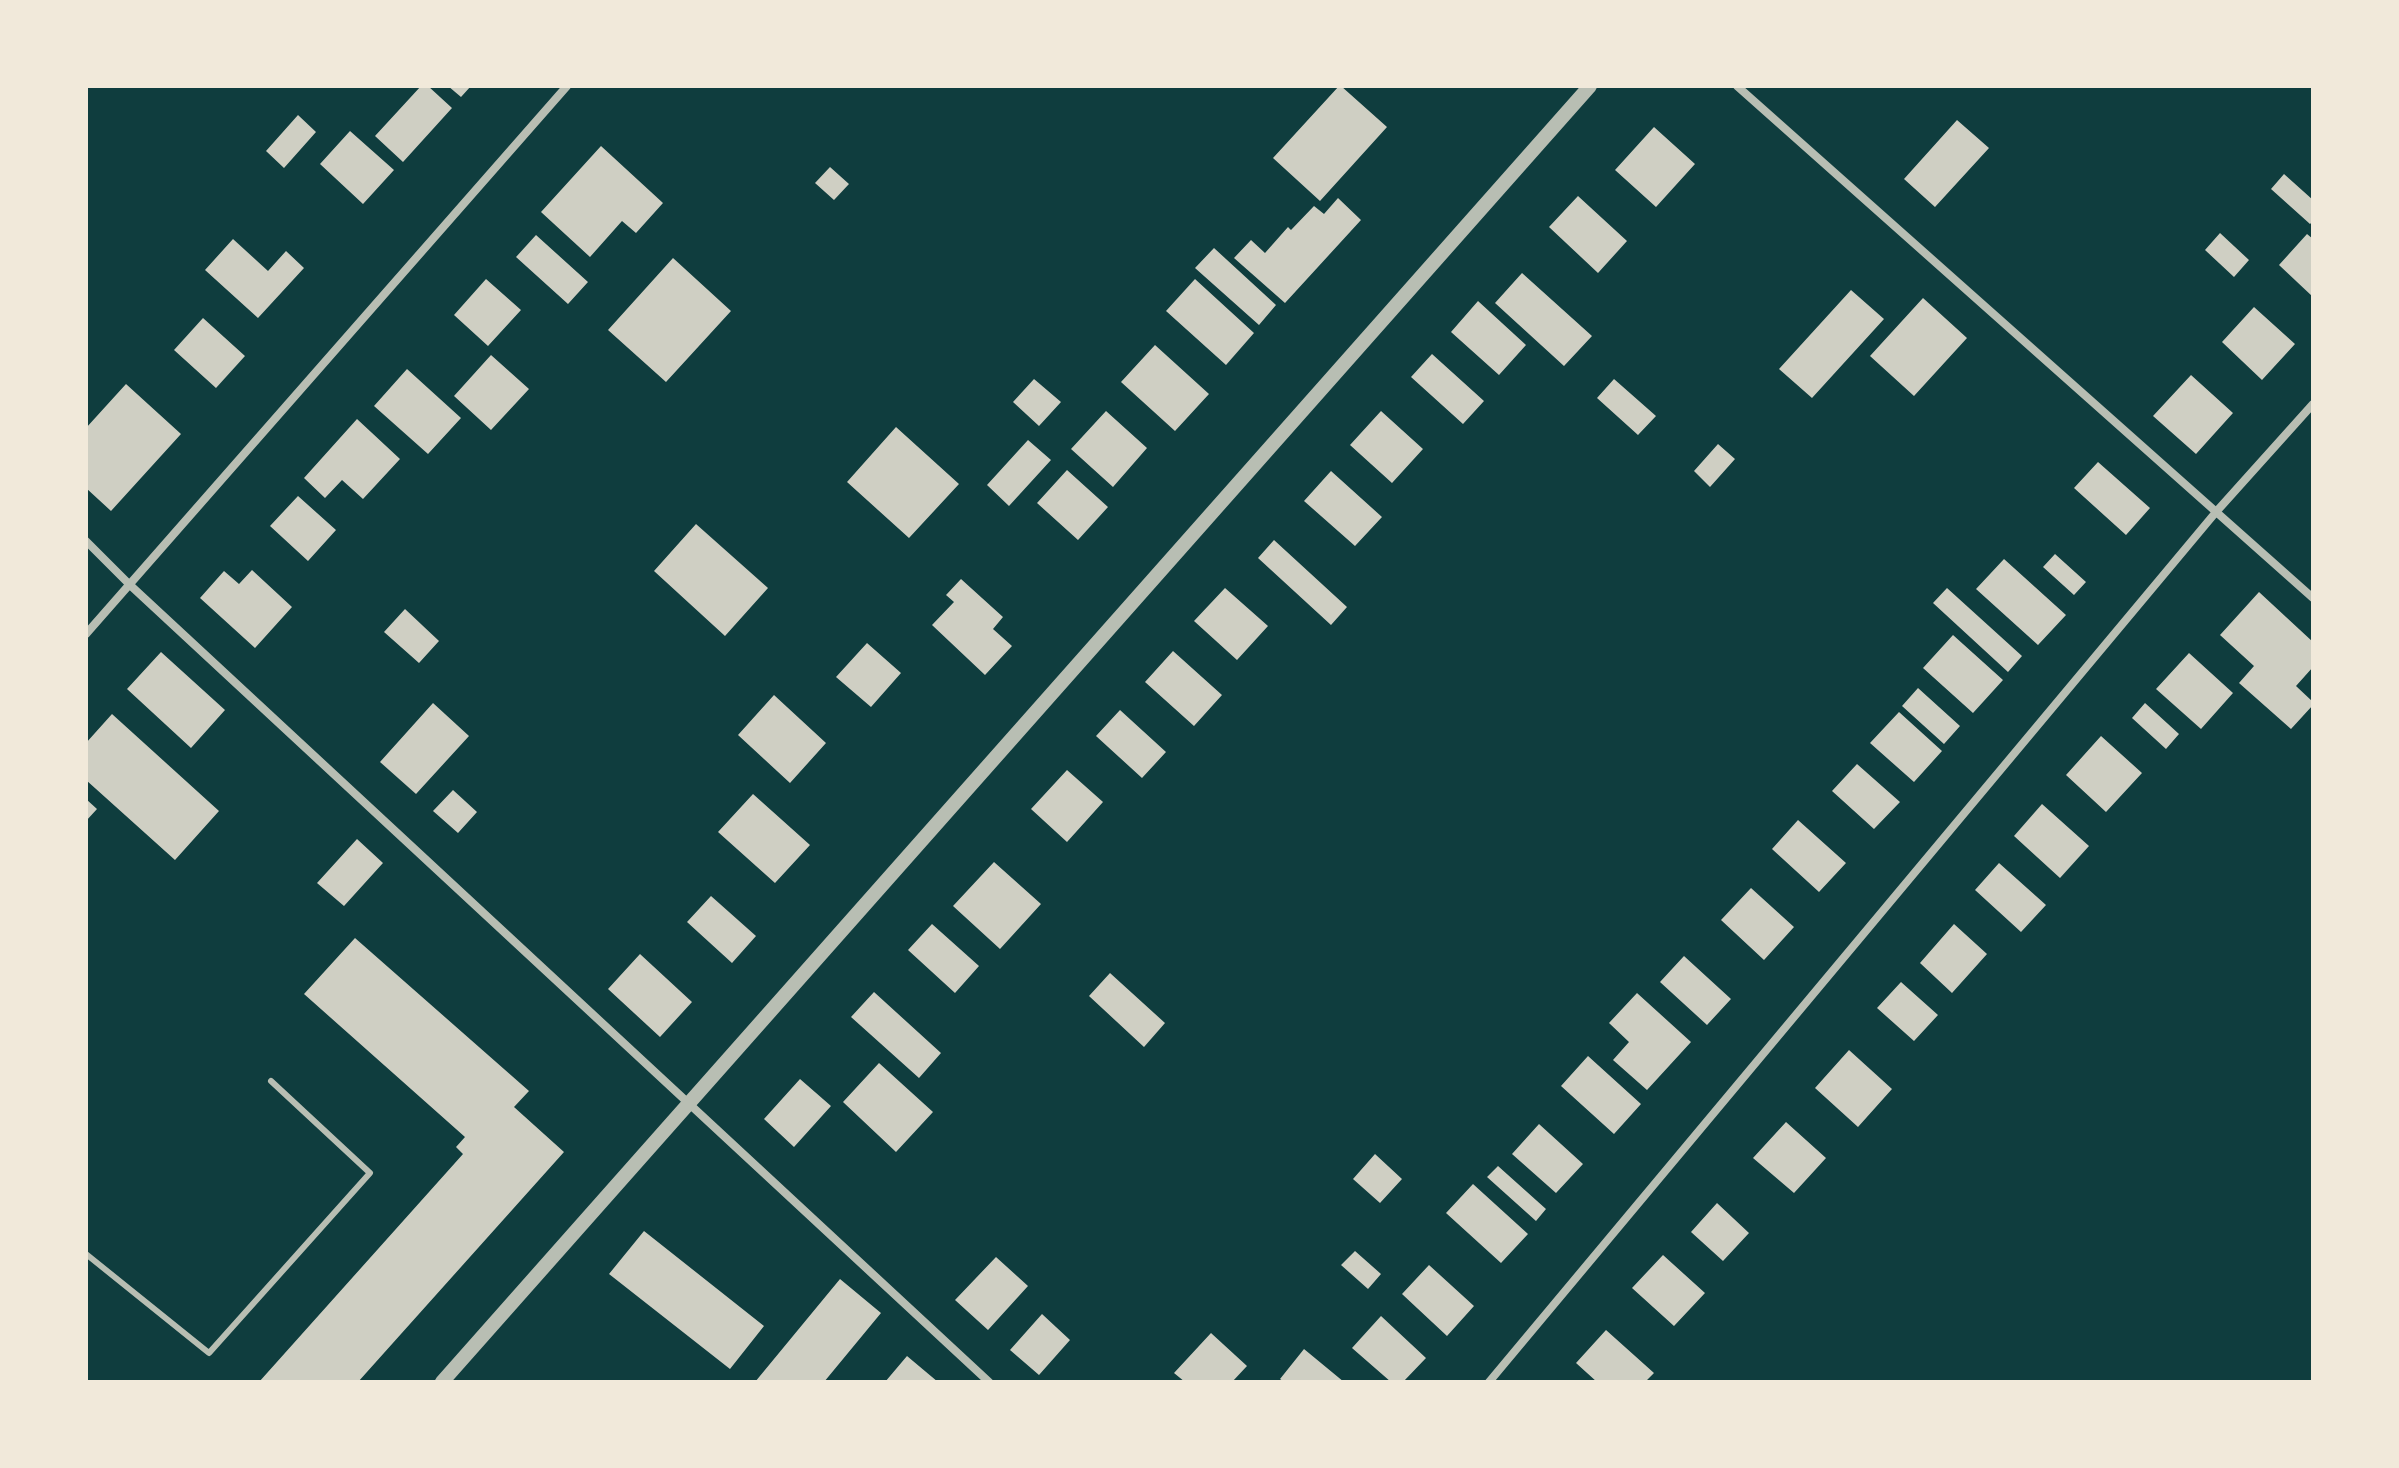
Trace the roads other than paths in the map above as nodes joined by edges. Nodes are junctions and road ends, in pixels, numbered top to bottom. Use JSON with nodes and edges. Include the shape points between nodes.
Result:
{"nodes":[{"id":1,"x":567,"y":86,"type":"edge"},
{"id":2,"x":1590,"y":86,"type":"edge"},
{"id":3,"x":1737,"y":86,"type":"edge"},
{"id":4,"x":2313,"y":404,"type":"edge"},
{"id":5,"x":2216,"y":512,"type":"junction"},
{"id":6,"x":86,"y":541,"type":"edge"},
{"id":7,"x":130,"y":585,"type":"junction"},
{"id":8,"x":2313,"y":598,"type":"edge"},
{"id":9,"x":86,"y":634,"type":"edge"},
{"id":10,"x":271,"y":1081,"type":"dead end"},
{"id":11,"x":690,"y":1104,"type":"junction"},
{"id":12,"x":86,"y":1254,"type":"edge"},
{"id":13,"x":442,"y":1382,"type":"edge"},
{"id":14,"x":989,"y":1382,"type":"edge"},
{"id":15,"x":1489,"y":1382,"type":"edge"}],
"edges":[{"from":1,"to":7,"type":"street"},
{"from":2,"to":11,"type":"street"},
{"from":3,"to":5,"type":"street"},
{"from":4,"to":5,"type":"street"},
{"from":5,"to":8,"type":"street"},
{"from":5,"to":15,"type":"street"},
{"from":6,"to":7,"type":"street"},
{"from":7,"to":9,"type":"street"},
{"from":7,"to":11,"type":"street"},
{"from":10,"to":12,"type":"lane","via":[[370,1173],[209,1353]]},
{"from":11,"to":13,"type":"street"},
{"from":11,"to":14,"type":"street"}]}
